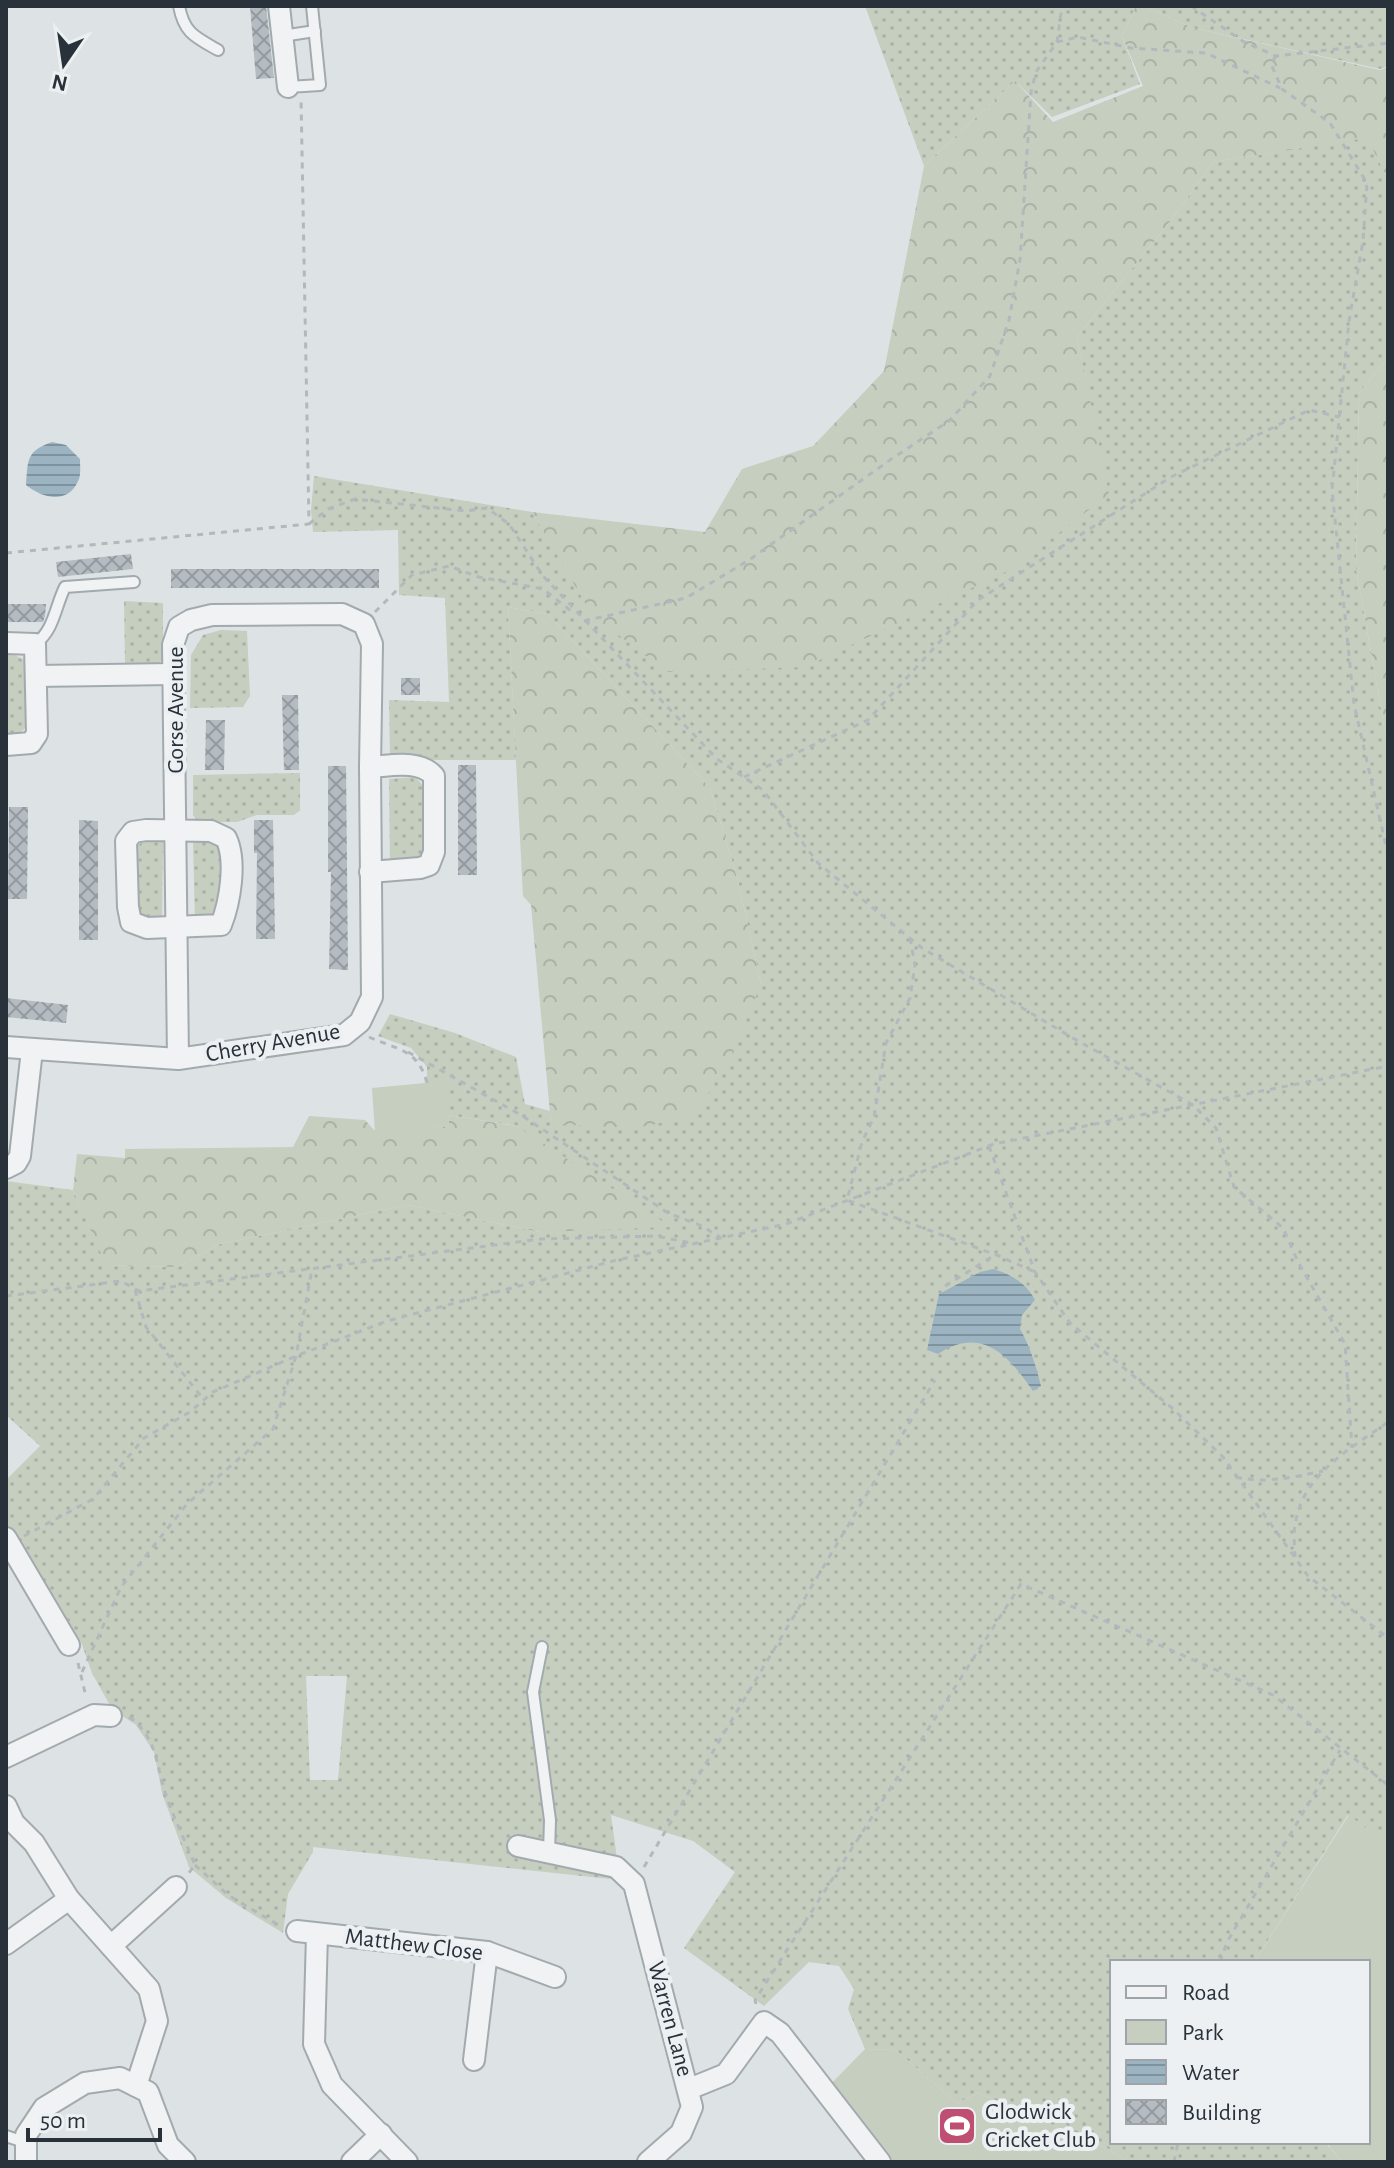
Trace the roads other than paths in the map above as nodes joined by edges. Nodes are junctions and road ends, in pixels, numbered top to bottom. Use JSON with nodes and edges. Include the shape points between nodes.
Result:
{"nodes":[{"id":1,"x":179,"y":6,"type":"edge"},
{"id":2,"x":279,"y":6,"type":"edge"},
{"id":3,"x":312,"y":6,"type":"edge"},
{"id":4,"x":315,"y":31,"type":"junction"},
{"id":5,"x":282,"y":36,"type":"junction"},
{"id":6,"x":218,"y":50,"type":"dead end"},
{"id":7,"x":294,"y":87,"type":"joint"},
{"id":8,"x":134,"y":582,"type":"dead end"},
{"id":9,"x":364,"y":624,"type":"joint"},
{"id":10,"x":6,"y":643,"type":"edge"},
{"id":11,"x":35,"y":644,"type":"junction"},
{"id":12,"x":173,"y":674,"type":"junction"},
{"id":13,"x":36,"y":676,"type":"junction"},
{"id":14,"x":6,"y":745,"type":"edge"},
{"id":15,"x":370,"y":767,"type":"junction"},
{"id":16,"x":176,"y":830,"type":"junction"},
{"id":17,"x":370,"y":872,"type":"junction"},
{"id":18,"x":178,"y":927,"type":"junction"},
{"id":19,"x":6,"y":1047,"type":"edge"},
{"id":20,"x":32,"y":1050,"type":"junction"},
{"id":21,"x":178,"y":1059,"type":"junction"},
{"id":22,"x":6,"y":1168,"type":"edge"},
{"id":23,"x":8,"y":1541,"type":"edge"},
{"id":24,"x":69,"y":1645,"type":"road end"},
{"id":25,"x":542,"y":1647,"type":"dead end"},
{"id":26,"x":102,"y":1716,"type":"road end"},
{"id":27,"x":6,"y":1757,"type":"edge"},
{"id":28,"x":6,"y":1806,"type":"edge"},
{"id":29,"x":518,"y":1846,"type":"dead end"},
{"id":30,"x":549,"y":1853,"type":"junction"},
{"id":31,"x":176,"y":1887,"type":"road end"},
{"id":32,"x":69,"y":1899,"type":"junction"},
{"id":33,"x":6,"y":1944,"type":"edge"},
{"id":34,"x":111,"y":1946,"type":"junction"},
{"id":35,"x":487,"y":1952,"type":"junction"},
{"id":36,"x":555,"y":1977,"type":"dead end"},
{"id":37,"x":474,"y":2060,"type":"dead end"},
{"id":38,"x":136,"y":2086,"type":"junction"},
{"id":39,"x":689,"y":2089,"type":"junction"},
{"id":40,"x":381,"y":2134,"type":"junction"},
{"id":41,"x":6,"y":2136,"type":"edge"},
{"id":42,"x":26,"y":2153,"type":"edge"},
{"id":43,"x":653,"y":2160,"type":"edge"},
{"id":44,"x":185,"y":2162,"type":"edge"},
{"id":45,"x":352,"y":2162,"type":"edge"},
{"id":46,"x":407,"y":2162,"type":"edge"},
{"id":47,"x":880,"y":2162,"type":"edge"}],
"edges":[{"from":1,"to":6,"type":"lane","via":[[187,30]]},
{"from":2,"to":5,"type":"street"},
{"from":3,"to":4,"type":"lane"},
{"from":4,"to":5,"type":"lane"},
{"from":4,"to":7,"type":"lane","via":[[320,85]]},
{"from":5,"to":7,"type":"street"},
{"from":8,"to":11,"type":"lane","via":[[65,587],[51,627]]},
{"from":9,"to":12,"type":"street","name":"Gorse Avenue","via":[[342,614],[212,615],[191,620],[179,627]]},
{"from":9,"to":15,"type":"street","name":"Cherry Avenue","via":[[372,644]]},
{"from":10,"to":11,"type":"street"},
{"from":11,"to":13,"type":"street"},
{"from":12,"to":13,"type":"street"},
{"from":12,"to":16,"type":"street","name":"Gorse Avenue"},
{"from":13,"to":14,"type":"street","via":[[37,734],[31,743]]},
{"from":15,"to":17,"type":"street","name":"Cherry Avenue"},
{"from":15,"to":17,"type":"street","via":[[415,766],[434,776],[434,852],[429,865]]},
{"from":16,"to":18,"type":"street","name":"Gorse Avenue"},
{"from":16,"to":18,"type":"street","via":[[133,832],[125,847],[131,922],[147,928]]},
{"from":16,"to":18,"type":"street","via":[[216,832],[226,838],[231,851],[230,904],[221,925]]},
{"from":17,"to":21,"type":"street","name":"Cherry Avenue","via":[[372,997],[360,1022],[344,1035]]},
{"from":18,"to":21,"type":"street","name":"Gorse Avenue"},
{"from":19,"to":20,"type":"street","name":"Cherry Avenue"},
{"from":20,"to":21,"type":"street","name":"Cherry Avenue"},
{"from":20,"to":22,"type":"street","via":[[20,1156]]},
{"from":23,"to":24,"type":"street"},
{"from":25,"to":30,"type":"lane","via":[[533,1692],[550,1820]]},
{"from":26,"to":27,"type":"street"},
{"from":28,"to":32,"type":"street"},
{"from":29,"to":30,"type":"street"},
{"from":30,"to":39,"type":"street","name":"Warren Lane","via":[[616,1867],[634,1884]]},
{"from":31,"to":34,"type":"street"},
{"from":32,"to":33,"type":"street"},
{"from":32,"to":34,"type":"street"},
{"from":34,"to":38,"type":"street","via":[[149,1989],[157,2021]]},
{"from":35,"to":36,"type":"street","name":"Matthew Close"},
{"from":35,"to":37,"type":"street"},
{"from":35,"to":40,"type":"street","name":"Matthew Close","via":[[307,1932],[314,2044],[332,2085]]},
{"from":38,"to":42,"type":"street","via":[[120,2078],[85,2083],[44,2108],[26,2135]]},
{"from":38,"to":44,"type":"street","via":[[148,2092],[168,2145]]},
{"from":39,"to":43,"type":"street","name":"Warren Lane","via":[[692,2107],[681,2133]]},
{"from":39,"to":47,"type":"street","via":[[726,2074],[764,2022],[780,2033]]},
{"from":40,"to":45,"type":"street"},
{"from":40,"to":46,"type":"street"},
{"from":41,"to":42,"type":"lane"}]}
